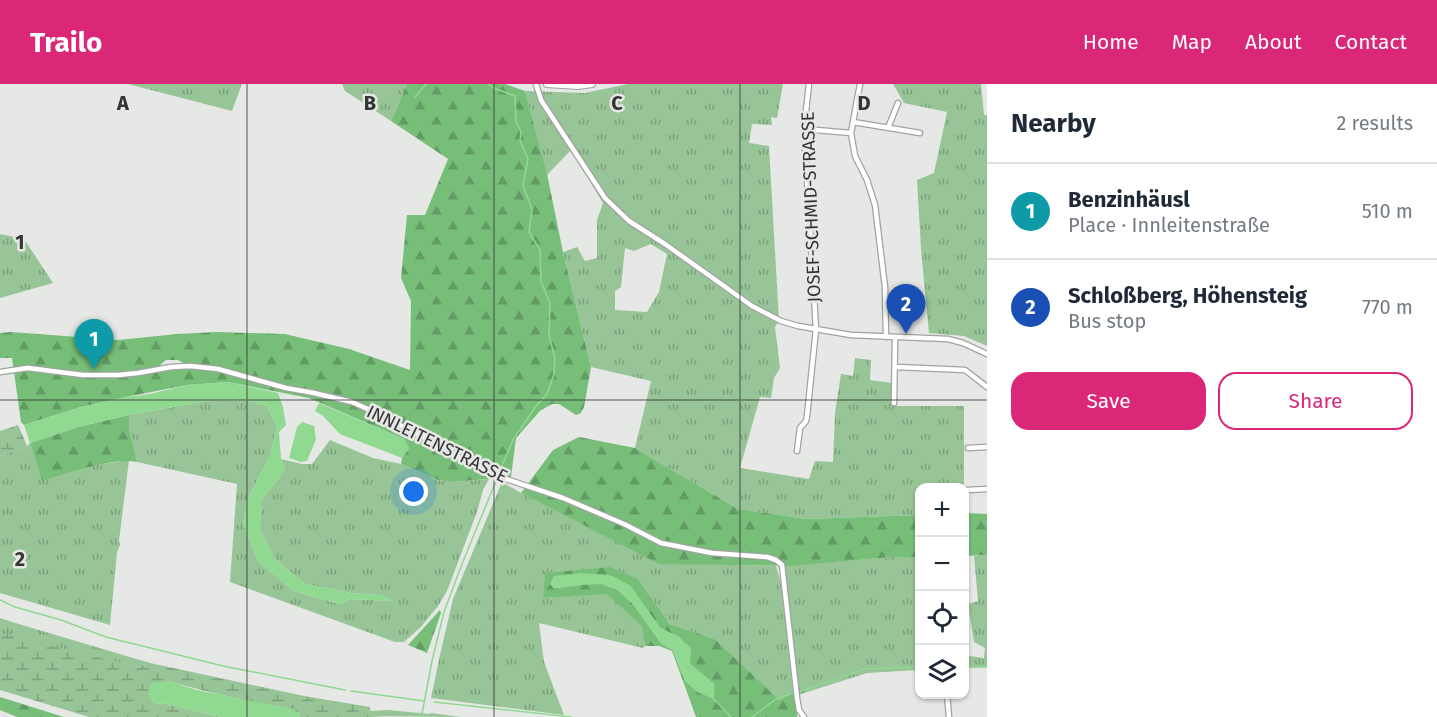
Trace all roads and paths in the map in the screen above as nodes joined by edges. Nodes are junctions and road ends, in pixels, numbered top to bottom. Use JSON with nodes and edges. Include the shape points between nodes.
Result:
{"nodes":[{"id":1,"x":536,"y":84,"type":"edge"},
{"id":2,"x":547,"y":84,"type":"edge"},
{"id":3,"x":592,"y":84,"type":"edge"},
{"id":4,"x":809,"y":84,"type":"edge"},
{"id":5,"x":860,"y":84,"type":"edge"},
{"id":6,"x":898,"y":103,"type":"dead end"},
{"id":7,"x":853,"y":122,"type":"junction"},
{"id":8,"x":888,"y":128,"type":"junction"},
{"id":9,"x":804,"y":129,"type":"junction"},
{"id":10,"x":851,"y":133,"type":"junction"},
{"id":11,"x":921,"y":133,"type":"dead end"},
{"id":12,"x":816,"y":329,"type":"junction"},
{"id":13,"x":886,"y":337,"type":"junction"},
{"id":14,"x":896,"y":337,"type":"junction"},
{"id":15,"x":987,"y":354,"type":"edge"},
{"id":16,"x":896,"y":367,"type":"junction"},
{"id":17,"x":0,"y":372,"type":"edge"},
{"id":18,"x":987,"y":387,"type":"edge"},
{"id":19,"x":894,"y":403,"type":"dead end"},
{"id":20,"x":987,"y":447,"type":"edge"},
{"id":21,"x":968,"y":448,"type":"dead end"},
{"id":22,"x":797,"y":451,"type":"dead end"},
{"id":23,"x":987,"y":489,"type":"edge"},
{"id":24,"x":969,"y":490,"type":"edge"},
{"id":25,"x":947,"y":699,"type":"edge"},
{"id":26,"x":804,"y":717,"type":"edge"},
{"id":27,"x":949,"y":717,"type":"edge"}],
"edges":[{"from":1,"to":12,"type":"street","via":[[542,100],[604,198],[629,221],[752,306],[781,321]]},
{"from":2,"to":3,"type":"main road"},
{"from":4,"to":9,"type":"street","name":"JOSEF-SCHMID-STRASSE"},
{"from":5,"to":7,"type":"street"},
{"from":6,"to":8,"type":"street"},
{"from":7,"to":8,"type":"street"},
{"from":7,"to":10,"type":"street"},
{"from":8,"to":11,"type":"street"},
{"from":9,"to":10,"type":"street"},
{"from":9,"to":12,"type":"street","name":"JOSEF-SCHMID-STRASSE"},
{"from":10,"to":13,"type":"street","via":[[855,156],[876,205]]},
{"from":12,"to":13,"type":"street"},
{"from":12,"to":22,"type":"street","name":"JOSEF-SCHMID-STRASSE","via":[[807,421],[800,428]]},
{"from":13,"to":14,"type":"street"},
{"from":14,"to":15,"type":"street","via":[[948,339]]},
{"from":14,"to":16,"type":"street"},
{"from":16,"to":18,"type":"street","via":[[965,369]]},
{"from":16,"to":19,"type":"street"},
{"from":17,"to":26,"type":"street","name":"INNLEITENSTRASSE","via":[[28,368],[83,375],[190,366],[218,369],[352,402],[494,475],[563,498],[661,543],[780,562],[796,698]]},
{"from":20,"to":21,"type":"street"},
{"from":23,"to":24,"type":"street"},
{"from":25,"to":27,"type":"street"}]}
